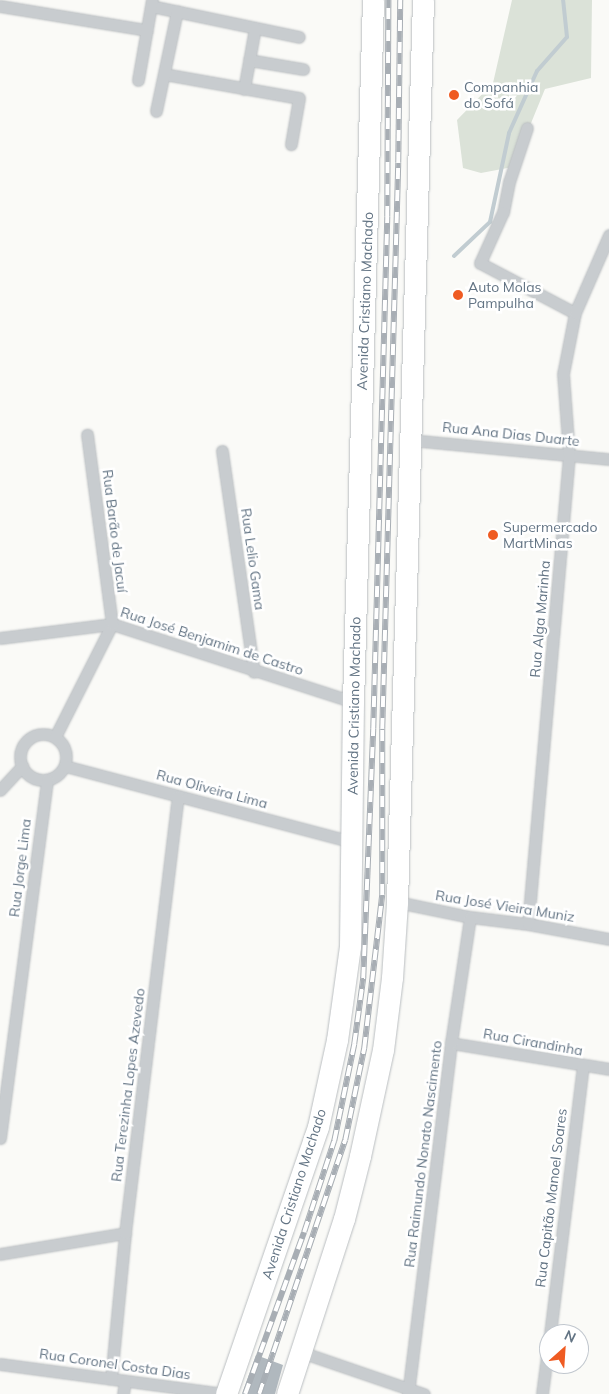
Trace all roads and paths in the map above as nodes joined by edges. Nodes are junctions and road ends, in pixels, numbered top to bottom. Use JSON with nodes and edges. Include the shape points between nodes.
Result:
{"nodes":[{"id":1,"x":373,"y":0,"type":"edge"},
{"id":2,"x":423,"y":0,"type":"edge"},
{"id":3,"x":152,"y":3,"type":"edge"},
{"id":4,"x":0,"y":6,"type":"edge"},
{"id":5,"x":176,"y":11,"type":"junction"},
{"id":6,"x":255,"y":28,"type":"junction"},
{"id":7,"x":147,"y":30,"type":"junction"},
{"id":8,"x":299,"y":37,"type":"dead end"},
{"id":9,"x":249,"y":60,"type":"junction"},
{"id":10,"x":303,"y":69,"type":"dead end"},
{"id":11,"x":164,"y":74,"type":"junction"},
{"id":12,"x":138,"y":80,"type":"dead end"},
{"id":13,"x":244,"y":89,"type":"junction"},
{"id":14,"x":156,"y":111,"type":"dead end"},
{"id":15,"x":527,"y":128,"type":"dead end"},
{"id":16,"x":291,"y":144,"type":"dead end"},
{"id":17,"x":609,"y":235,"type":"edge"},
{"id":18,"x":576,"y":314,"type":"junction"},
{"id":19,"x":87,"y":435,"type":"dead end"},
{"id":20,"x":411,"y":440,"type":"junction"},
{"id":21,"x":222,"y":451,"type":"dead end"},
{"id":22,"x":569,"y":455,"type":"junction"},
{"id":23,"x":609,"y":459,"type":"edge"},
{"id":24,"x":112,"y":624,"type":"junction"},
{"id":25,"x":0,"y":638,"type":"edge"},
{"id":26,"x":254,"y":672,"type":"junction"},
{"id":27,"x":353,"y":702,"type":"junction"},
{"id":28,"x":55,"y":737,"type":"junction"},
{"id":29,"x":22,"y":766,"type":"junction"},
{"id":30,"x":65,"y":766,"type":"junction"},
{"id":31,"x":47,"y":780,"type":"junction"},
{"id":32,"x":0,"y":790,"type":"edge"},
{"id":33,"x":178,"y":796,"type":"junction"},
{"id":34,"x":352,"y":842,"type":"junction"},
{"id":35,"x":396,"y":902,"type":"junction"},
{"id":36,"x":470,"y":917,"type":"junction"},
{"id":37,"x":528,"y":924,"type":"junction"},
{"id":38,"x":609,"y":939,"type":"edge"},
{"id":39,"x":451,"y":1043,"type":"junction"},
{"id":40,"x":583,"y":1065,"type":"junction"},
{"id":41,"x":609,"y":1069,"type":"edge"},
{"id":42,"x":0,"y":1134,"type":"edge"},
{"id":43,"x":0,"y":1138,"type":"edge"},
{"id":44,"x":125,"y":1233,"type":"junction"},
{"id":45,"x":0,"y":1254,"type":"edge"},
{"id":46,"x":551,"y":1324,"type":"edge"},
{"id":47,"x":301,"y":1352,"type":"junction"},
{"id":48,"x":0,"y":1364,"type":"edge"},
{"id":49,"x":545,"y":1374,"type":"edge"},
{"id":50,"x":111,"y":1379,"type":"junction"},
{"id":51,"x":125,"y":1381,"type":"junction"},
{"id":52,"x":409,"y":1392,"type":"edge"},
{"id":53,"x":123,"y":1394,"type":"edge"},
{"id":54,"x":226,"y":1394,"type":"edge"},
{"id":55,"x":287,"y":1394,"type":"edge"},
{"id":56,"x":424,"y":1394,"type":"edge"},
{"id":57,"x":542,"y":1394,"type":"edge"}],
"edges":[{"from":1,"to":27,"type":"highway","name":"Avenida Cristiano Machado"},
{"from":2,"to":20,"type":"highway"},
{"from":3,"to":5,"type":"street"},
{"from":3,"to":7,"type":"street"},
{"from":4,"to":7,"type":"street"},
{"from":5,"to":6,"type":"street"},
{"from":5,"to":11,"type":"street"},
{"from":6,"to":8,"type":"street"},
{"from":6,"to":9,"type":"street"},
{"from":7,"to":12,"type":"street"},
{"from":9,"to":10,"type":"street"},
{"from":9,"to":13,"type":"street"},
{"from":11,"to":13,"type":"street"},
{"from":11,"to":14,"type":"street"},
{"from":13,"to":16,"type":"street","via":[[300,98]]},
{"from":15,"to":18,"type":"street","via":[[503,212],[480,263]]},
{"from":17,"to":18,"type":"street","name":"Rua Alga Marinha"},
{"from":18,"to":22,"type":"street","name":"Rua Alga Marinha","via":[[562,374]]},
{"from":19,"to":24,"type":"street","name":"Rua Barão de Jacuí"},
{"from":20,"to":22,"type":"street","name":"Rua Ana Dias Duarte"},
{"from":20,"to":35,"type":"highway"},
{"from":21,"to":26,"type":"street","name":"Rua Lelio Gama"},
{"from":22,"to":23,"type":"street","name":"Rua Ana Dias Duarte"},
{"from":22,"to":37,"type":"street","name":"Rua Alga Marinha"},
{"from":24,"to":25,"type":"street","name":"Rua José Benjamim de Castro"},
{"from":24,"to":26,"type":"street","name":"Rua José Benjamim de Castro"},
{"from":24,"to":28,"type":"street"},
{"from":26,"to":27,"type":"street","name":"Rua José Benjamim de Castro"},
{"from":27,"to":34,"type":"highway","name":"Avenida Cristiano Machado"},
{"from":28,"to":29,"type":"street","via":[[41,734],[28,740],[20,752]]},
{"from":28,"to":30,"type":"street","via":[[66,753]]},
{"from":29,"to":31,"type":"street","via":[[32,777]]},
{"from":29,"to":32,"type":"street"},
{"from":30,"to":31,"type":"street","via":[[58,775]]},
{"from":30,"to":33,"type":"street","name":"Rua Oliveira Lima"},
{"from":31,"to":42,"type":"street","name":"Rua Jorge Lima"},
{"from":33,"to":34,"type":"street","name":"Rua Oliveira Lima"},
{"from":33,"to":44,"type":"street","name":"Rua Terezinha Lopes Azevedo"},
{"from":34,"to":54,"type":"highway","name":"Avenida Cristiano Machado","via":[[350,946],[337,1040],[318,1127]]},
{"from":35,"to":36,"type":"street","name":"Rua José Vieira Muniz"},
{"from":35,"to":47,"type":"highway","via":[[392,978],[383,1050],[344,1219]]},
{"from":36,"to":37,"type":"street","name":"Rua José Vieira Muniz"},
{"from":36,"to":39,"type":"street","name":"Rua Raimundo Nonato Nascimento"},
{"from":37,"to":38,"type":"street","name":"Rua José Vieira Muniz"},
{"from":39,"to":40,"type":"street","name":"Rua Cirandinha"},
{"from":39,"to":52,"type":"street","name":"Rua Raimundo Nonato Nascimento"},
{"from":40,"to":41,"type":"street","name":"Rua Cirandinha"},
{"from":40,"to":46,"type":"street","name":"Rua Capitão Manoel Soares"},
{"from":42,"to":43,"type":"street","name":"Rua Jorge Lima"},
{"from":44,"to":45,"type":"street"},
{"from":44,"to":50,"type":"street","name":"Rua Terezinha Lopes Azevedo"},
{"from":47,"to":52,"type":"street"},
{"from":47,"to":55,"type":"highway"},
{"from":48,"to":50,"type":"street","name":"Rua Coronel Costa Dias"},
{"from":49,"to":57,"type":"street"},
{"from":50,"to":51,"type":"street","name":"Rua Coronel Costa Dias"},
{"from":51,"to":53,"type":"street"},
{"from":51,"to":54,"type":"street","name":"Rua Coronel Costa Dias"},
{"from":52,"to":56,"type":"street"}]}
